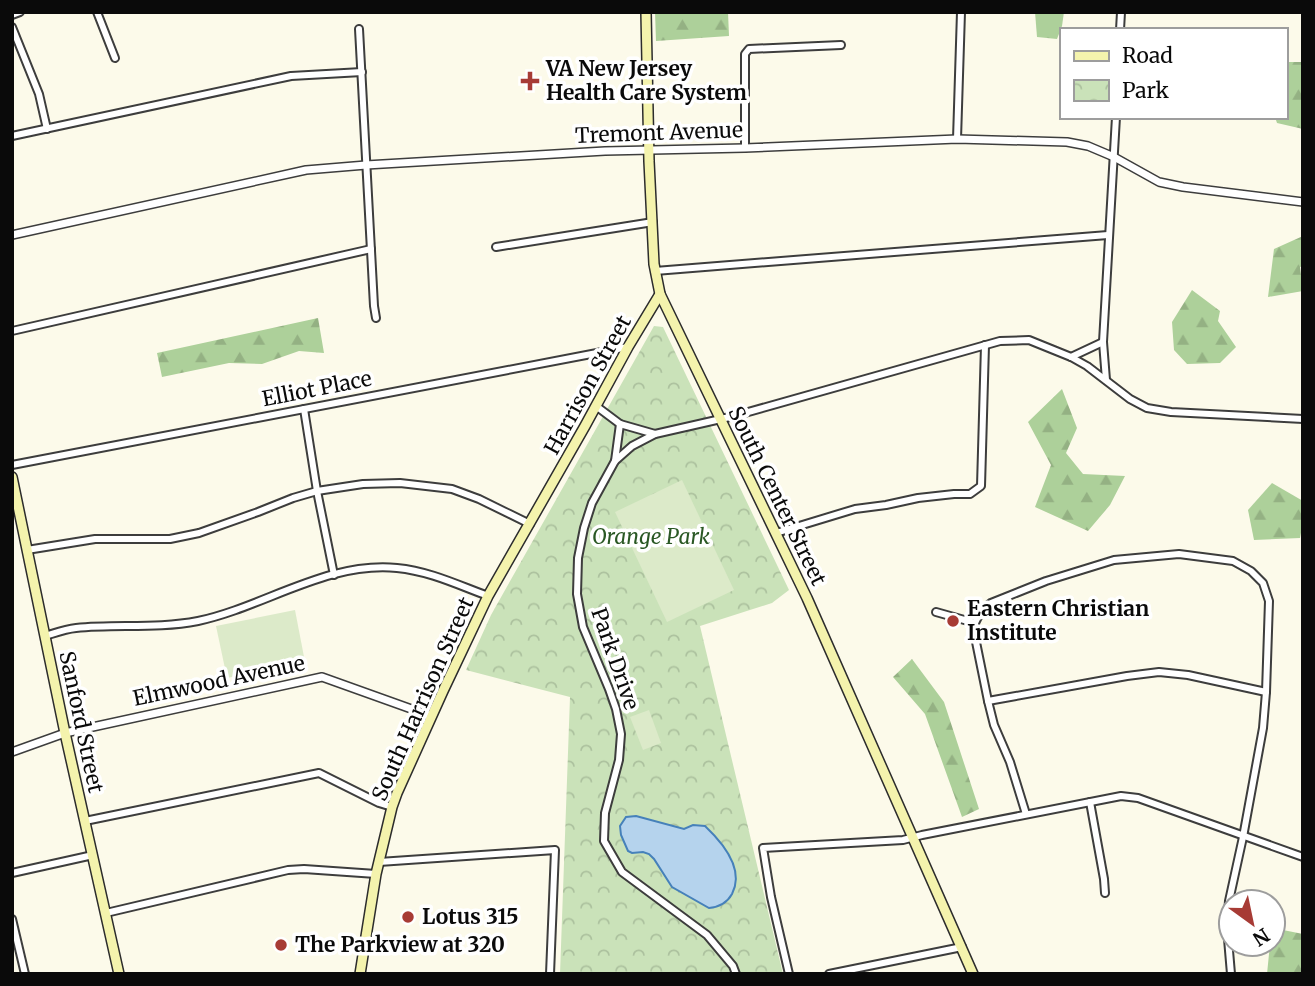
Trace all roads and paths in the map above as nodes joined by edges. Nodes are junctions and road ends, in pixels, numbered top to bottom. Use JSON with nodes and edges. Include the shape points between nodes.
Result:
{"nodes":[{"id":1,"x":20,"y":12,"type":"edge"},
{"id":2,"x":97,"y":12,"type":"edge"},
{"id":3,"x":646,"y":12,"type":"edge"},
{"id":4,"x":961,"y":12,"type":"edge"},
{"id":5,"x":12,"y":15,"type":"edge"},
{"id":6,"x":12,"y":27,"type":"edge"},
{"id":7,"x":359,"y":29,"type":"dead end"},
{"id":8,"x":841,"y":44,"type":"dead end"},
{"id":9,"x":115,"y":58,"type":"dead end"},
{"id":10,"x":362,"y":72,"type":"junction"},
{"id":11,"x":1116,"y":119,"type":"edge"},
{"id":12,"x":47,"y":129,"type":"junction"},
{"id":13,"x":12,"y":136,"type":"edge"},
{"id":14,"x":957,"y":139,"type":"junction"},
{"id":15,"x":745,"y":148,"type":"junction"},
{"id":16,"x":650,"y":150,"type":"junction"},
{"id":17,"x":1114,"y":157,"type":"junction"},
{"id":18,"x":366,"y":165,"type":"junction"},
{"id":19,"x":1303,"y":202,"type":"edge"},
{"id":20,"x":653,"y":222,"type":"junction"},
{"id":21,"x":12,"y":235,"type":"edge"},
{"id":22,"x":1108,"y":235,"type":"junction"},
{"id":23,"x":496,"y":247,"type":"dead end"},
{"id":24,"x":371,"y":249,"type":"junction"},
{"id":25,"x":655,"y":271,"type":"junction"},
{"id":26,"x":660,"y":294,"type":"junction"},
{"id":27,"x":376,"y":318,"type":"dead end"},
{"id":28,"x":12,"y":331,"type":"edge"},
{"id":29,"x":1103,"y":342,"type":"junction"},
{"id":30,"x":985,"y":345,"type":"junction"},
{"id":31,"x":628,"y":347,"type":"junction"},
{"id":32,"x":1072,"y":357,"type":"junction"},
{"id":33,"x":1106,"y":380,"type":"junction"},
{"id":34,"x":596,"y":406,"type":"junction"},
{"id":35,"x":304,"y":410,"type":"junction"},
{"id":36,"x":721,"y":419,"type":"junction"},
{"id":37,"x":1303,"y":419,"type":"edge"},
{"id":38,"x":620,"y":424,"type":"junction"},
{"id":39,"x":655,"y":434,"type":"junction"},
{"id":40,"x":615,"y":461,"type":"junction"},
{"id":41,"x":12,"y":465,"type":"edge"},
{"id":42,"x":12,"y":477,"type":"edge"},
{"id":43,"x":317,"y":491,"type":"junction"},
{"id":44,"x":547,"y":493,"type":"joint"},
{"id":45,"x":530,"y":524,"type":"junction"},
{"id":46,"x":17,"y":528,"type":"edge"},
{"id":47,"x":776,"y":533,"type":"junction"},
{"id":48,"x":27,"y":550,"type":"junction"},
{"id":49,"x":334,"y":575,"type":"junction"},
{"id":50,"x":488,"y":596,"type":"junction"},
{"id":51,"x":936,"y":612,"type":"dead end"},
{"id":52,"x":975,"y":623,"type":"junction"},
{"id":53,"x":45,"y":636,"type":"junction"},
{"id":54,"x":1266,"y":692,"type":"junction"},
{"id":55,"x":988,"y":701,"type":"junction"},
{"id":56,"x":431,"y":716,"type":"junction"},
{"id":57,"x":65,"y":733,"type":"junction"},
{"id":58,"x":12,"y":752,"type":"edge"},
{"id":59,"x":1090,"y":802,"type":"junction"},
{"id":60,"x":391,"y":807,"type":"junction"},
{"id":61,"x":1026,"y":814,"type":"junction"},
{"id":62,"x":85,"y":821,"type":"junction"},
{"id":63,"x":913,"y":837,"type":"junction"},
{"id":64,"x":1243,"y":837,"type":"junction"},
{"id":65,"x":93,"y":855,"type":"junction"},
{"id":66,"x":1303,"y":857,"type":"edge"},
{"id":67,"x":379,"y":862,"type":"junction"},
{"id":68,"x":12,"y":873,"type":"edge"},
{"id":69,"x":376,"y":874,"type":"junction"},
{"id":70,"x":1105,"y":893,"type":"dead end"},
{"id":71,"x":106,"y":913,"type":"junction"},
{"id":72,"x":12,"y":919,"type":"edge"},
{"id":73,"x":962,"y":947,"type":"junction"},
{"id":74,"x":25,"y":974,"type":"edge"},
{"id":75,"x":120,"y":974,"type":"edge"},
{"id":76,"x":360,"y":974,"type":"edge"},
{"id":77,"x":550,"y":974,"type":"edge"},
{"id":78,"x":736,"y":974,"type":"edge"},
{"id":79,"x":789,"y":974,"type":"edge"},
{"id":80,"x":829,"y":974,"type":"edge"},
{"id":81,"x":974,"y":974,"type":"edge"},
{"id":82,"x":1230,"y":974,"type":"edge"}],
"edges":[{"from":1,"to":5,"type":"street"},
{"from":2,"to":9,"type":"street"},
{"from":3,"to":16,"type":"main road","name":"South Center Street"},
{"from":4,"to":14,"type":"street"},
{"from":6,"to":12,"type":"street"},
{"from":7,"to":10,"type":"street"},
{"from":8,"to":15,"type":"street","via":[[749,50],[745,54]]},
{"from":10,"to":12,"type":"street","via":[[291,76]]},
{"from":10,"to":18,"type":"street"},
{"from":11,"to":17,"type":"street"},
{"from":12,"to":13,"type":"street"},
{"from":14,"to":15,"type":"street","name":"Tremont Avenue"},
{"from":14,"to":17,"type":"street","name":"Tremont Avenue","via":[[1067,142]]},
{"from":15,"to":16,"type":"street","name":"Tremont Avenue"},
{"from":16,"to":18,"type":"street","name":"Tremont Avenue"},
{"from":16,"to":20,"type":"main road","name":"South Center Street"},
{"from":17,"to":19,"type":"street","name":"Tremont Avenue","via":[[1159,182]]},
{"from":17,"to":22,"type":"street"},
{"from":18,"to":21,"type":"street","name":"Tremont Avenue","via":[[306,170]]},
{"from":18,"to":24,"type":"street"},
{"from":20,"to":23,"type":"street"},
{"from":20,"to":25,"type":"main road","name":"South Center Street"},
{"from":22,"to":25,"type":"street"},
{"from":22,"to":29,"type":"street"},
{"from":24,"to":27,"type":"street"},
{"from":24,"to":28,"type":"street"},
{"from":25,"to":26,"type":"main road","name":"South Center Street"},
{"from":26,"to":31,"type":"main road","name":"Harrison Street"},
{"from":26,"to":36,"type":"main road","name":"South Center Street"},
{"from":29,"to":32,"type":"street"},
{"from":29,"to":33,"type":"street"},
{"from":30,"to":32,"type":"street","name":"Park Drive","via":[[1029,340]]},
{"from":30,"to":36,"type":"street","name":"Park Drive"},
{"from":30,"to":47,"type":"street","via":[[981,486],[970,494],[855,509]]},
{"from":31,"to":34,"type":"main road","name":"Harrison Street"},
{"from":31,"to":35,"type":"street","name":"Elliot Place"},
{"from":32,"to":33,"type":"street","name":"Park Drive"},
{"from":33,"to":37,"type":"street","name":"Park Drive","via":[[1147,408]]},
{"from":34,"to":38,"type":"street"},
{"from":34,"to":44,"type":"main road","name":"Harrison Street"},
{"from":35,"to":41,"type":"street","name":"Elliot Place"},
{"from":35,"to":43,"type":"street"},
{"from":36,"to":39,"type":"street","name":"Park Drive"},
{"from":36,"to":47,"type":"main road","name":"South Center Street"},
{"from":38,"to":39,"type":"street"},
{"from":38,"to":40,"type":"street"},
{"from":39,"to":40,"type":"street","name":"Park Drive"},
{"from":40,"to":78,"type":"street","name":"Park Drive","via":[[592,503],[578,558],[577,594],[583,627],[609,689],[621,734],[604,841],[622,872],[707,935]]},
{"from":42,"to":46,"type":"main road","name":"Sanford Street"},
{"from":43,"to":45,"type":"street","via":[[400,482],[452,489]]},
{"from":43,"to":48,"type":"street","via":[[170,539],[94,539]]},
{"from":43,"to":49,"type":"street"},
{"from":44,"to":45,"type":"main road","name":"South Harrison Street"},
{"from":45,"to":50,"type":"main road","name":"South Harrison Street"},
{"from":46,"to":48,"type":"main road","name":"Sanford Street"},
{"from":47,"to":63,"type":"main road","name":"South Center Street"},
{"from":48,"to":53,"type":"main road","name":"Sanford Street"},
{"from":49,"to":50,"type":"street","via":[[363,568],[396,568]]},
{"from":49,"to":53,"type":"street","via":[[200,621],[73,628]]},
{"from":50,"to":56,"type":"main road","name":"South Harrison Street"},
{"from":51,"to":52,"type":"street"},
{"from":52,"to":54,"type":"street","via":[[991,603],[1114,560],[1179,554],[1233,561],[1263,583],[1269,601]]},
{"from":52,"to":55,"type":"street"},
{"from":53,"to":57,"type":"main road","name":"Sanford Street"},
{"from":54,"to":55,"type":"street","via":[[1159,672]]},
{"from":54,"to":64,"type":"street"},
{"from":55,"to":61,"type":"street"},
{"from":56,"to":57,"type":"street","name":"Elmwood Avenue","via":[[322,677]]},
{"from":56,"to":60,"type":"main road","name":"South Harrison Street"},
{"from":57,"to":58,"type":"street","name":"Elmwood Avenue"},
{"from":57,"to":62,"type":"main road","name":"Sanford Street"},
{"from":59,"to":61,"type":"street"},
{"from":59,"to":64,"type":"street","via":[[1138,798]]},
{"from":59,"to":70,"type":"street"},
{"from":60,"to":62,"type":"street","via":[[318,773]]},
{"from":60,"to":67,"type":"main road","name":"South Harrison Street"},
{"from":61,"to":63,"type":"street"},
{"from":62,"to":65,"type":"main road","name":"Sanford Street"},
{"from":63,"to":73,"type":"main road","name":"South Center Street"},
{"from":63,"to":79,"type":"street","via":[[763,848]]},
{"from":64,"to":66,"type":"street"},
{"from":64,"to":82,"type":"street","via":[[1229,901]]},
{"from":65,"to":68,"type":"street"},
{"from":65,"to":71,"type":"main road","name":"Sanford Street"},
{"from":67,"to":69,"type":"main road","name":"South Harrison Street"},
{"from":67,"to":77,"type":"street","via":[[555,850]]},
{"from":69,"to":71,"type":"street","via":[[288,870]]},
{"from":69,"to":76,"type":"main road","name":"South Harrison Street"},
{"from":71,"to":75,"type":"main road","name":"Sanford Street"},
{"from":72,"to":74,"type":"street"},
{"from":73,"to":80,"type":"street"},
{"from":73,"to":81,"type":"main road","name":"South Center Street"}]}
